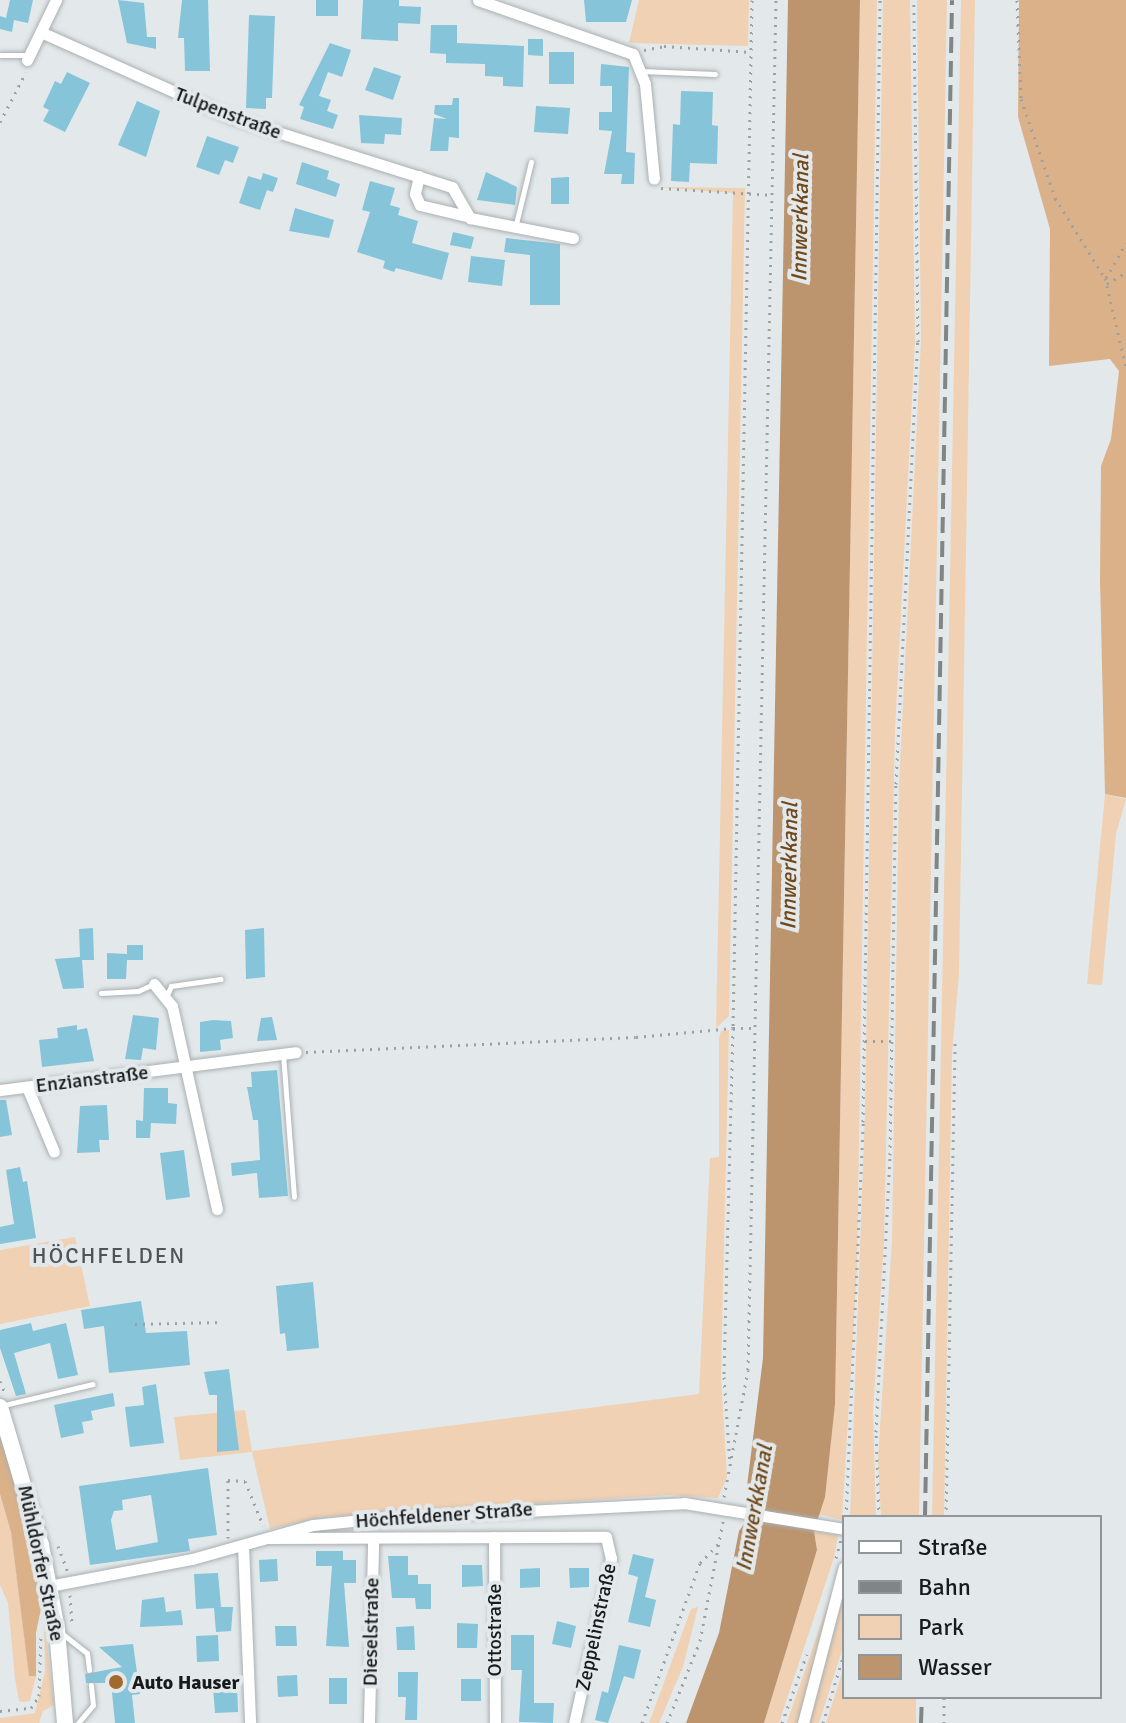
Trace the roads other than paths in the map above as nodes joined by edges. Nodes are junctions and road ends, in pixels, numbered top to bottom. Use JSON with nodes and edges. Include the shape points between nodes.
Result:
{"nodes":[{"id":1,"x":56,"y":0,"type":"edge"},
{"id":2,"x":478,"y":0,"type":"edge"},
{"id":3,"x":43,"y":33,"type":"junction"},
{"id":4,"x":0,"y":55,"type":"edge"},
{"id":5,"x":29,"y":57,"type":"joint"},
{"id":6,"x":642,"y":71,"type":"junction"},
{"id":7,"x":715,"y":74,"type":"dead end"},
{"id":8,"x":531,"y":162,"type":"dead end"},
{"id":9,"x":419,"y":176,"type":"junction"},
{"id":10,"x":654,"y":179,"type":"road end"},
{"id":11,"x":466,"y":216,"type":"junction"},
{"id":12,"x":516,"y":224,"type":"junction"},
{"id":13,"x":573,"y":238,"type":"dead end"},
{"id":14,"x":221,"y":979,"type":"dead end"},
{"id":15,"x":154,"y":984,"type":"joint"},
{"id":16,"x":101,"y":993,"type":"dead end"},
{"id":17,"x":167,"y":995,"type":"junction"},
{"id":18,"x":296,"y":1052,"type":"road end"},
{"id":19,"x":283,"y":1054,"type":"junction"},
{"id":20,"x":185,"y":1067,"type":"junction"},
{"id":21,"x":27,"y":1087,"type":"junction"},
{"id":22,"x":0,"y":1090,"type":"edge"},
{"id":23,"x":54,"y":1152,"type":"dead end"},
{"id":24,"x":294,"y":1197,"type":"dead end"},
{"id":25,"x":217,"y":1209,"type":"dead end"},
{"id":26,"x":93,"y":1384,"type":"dead end"},
{"id":27,"x":0,"y":1407,"type":"edge"},
{"id":28,"x":839,"y":1527,"type":"edge"},
{"id":29,"x":494,"y":1537,"type":"junction"},
{"id":30,"x":266,"y":1538,"type":"junction"},
{"id":31,"x":373,"y":1541,"type":"junction"},
{"id":32,"x":243,"y":1545,"type":"junction"},
{"id":33,"x":842,"y":1575,"type":"edge"},
{"id":34,"x":49,"y":1586,"type":"junction"},
{"id":35,"x":49,"y":1630,"type":"junction"},
{"id":36,"x":89,"y":1670,"type":"dead end"},
{"id":37,"x":91,"y":1685,"type":"dead end"},
{"id":38,"x":65,"y":1723,"type":"edge"},
{"id":39,"x":78,"y":1723,"type":"edge"},
{"id":40,"x":250,"y":1723,"type":"edge"},
{"id":41,"x":369,"y":1723,"type":"edge"},
{"id":42,"x":495,"y":1723,"type":"edge"},
{"id":43,"x":574,"y":1723,"type":"edge"},
{"id":44,"x":803,"y":1723,"type":"edge"}],
"edges":[{"from":1,"to":3,"type":"street"},
{"from":2,"to":6,"type":"street","via":[[633,54]]},
{"from":3,"to":5,"type":"street"},
{"from":3,"to":9,"type":"street","name":"Tulpenstraße","via":[[244,122]]},
{"from":4,"to":5,"type":"lane"},
{"from":6,"to":7,"type":"lane"},
{"from":6,"to":10,"type":"street"},
{"from":8,"to":12,"type":"lane"},
{"from":9,"to":11,"type":"street","name":"Tulpenstraße","via":[[452,187]]},
{"from":9,"to":11,"type":"street","via":[[415,194],[420,205]]},
{"from":11,"to":12,"type":"street"},
{"from":12,"to":13,"type":"street"},
{"from":14,"to":17,"type":"lane","via":[[171,986]]},
{"from":15,"to":16,"type":"lane","via":[[138,991]]},
{"from":15,"to":17,"type":"street"},
{"from":17,"to":20,"type":"street"},
{"from":18,"to":19,"type":"street","name":"Enzianstraße"},
{"from":19,"to":20,"type":"street","name":"Enzianstraße"},
{"from":19,"to":24,"type":"lane"},
{"from":20,"to":21,"type":"street","name":"Enzianstraße"},
{"from":20,"to":25,"type":"street"},
{"from":21,"to":22,"type":"street","name":"Enzianstraße"},
{"from":21,"to":23,"type":"street"},
{"from":26,"to":27,"type":"lane"},
{"from":27,"to":34,"type":"street","name":"Mühldorfer Straße","via":[[31,1504]]},
{"from":28,"to":30,"type":"street","name":"Höchfeldener Straße","via":[[727,1507],[646,1502],[395,1517],[313,1525]]},
{"from":29,"to":31,"type":"street","name":"Zeppelinstraße"},
{"from":29,"to":42,"type":"street","name":"Ottostraße"},
{"from":29,"to":43,"type":"street","name":"Zeppelinstraße","via":[[598,1535],[610,1540],[611,1558]]},
{"from":30,"to":31,"type":"street","name":"Zeppelinstraße"},
{"from":30,"to":32,"type":"street","name":"Höchfeldener Straße"},
{"from":31,"to":41,"type":"street","name":"Dieselstraße"},
{"from":32,"to":34,"type":"street","name":"Höchfeldener Straße"},
{"from":32,"to":40,"type":"street"},
{"from":33,"to":44,"type":"street"},
{"from":34,"to":35,"type":"street","name":"Mühldorfer Straße"},
{"from":35,"to":36,"type":"lane","via":[[87,1653]]},
{"from":35,"to":38,"type":"street","name":"Mühldorfer Straße"},
{"from":37,"to":39,"type":"lane","via":[[93,1705]]}]}
